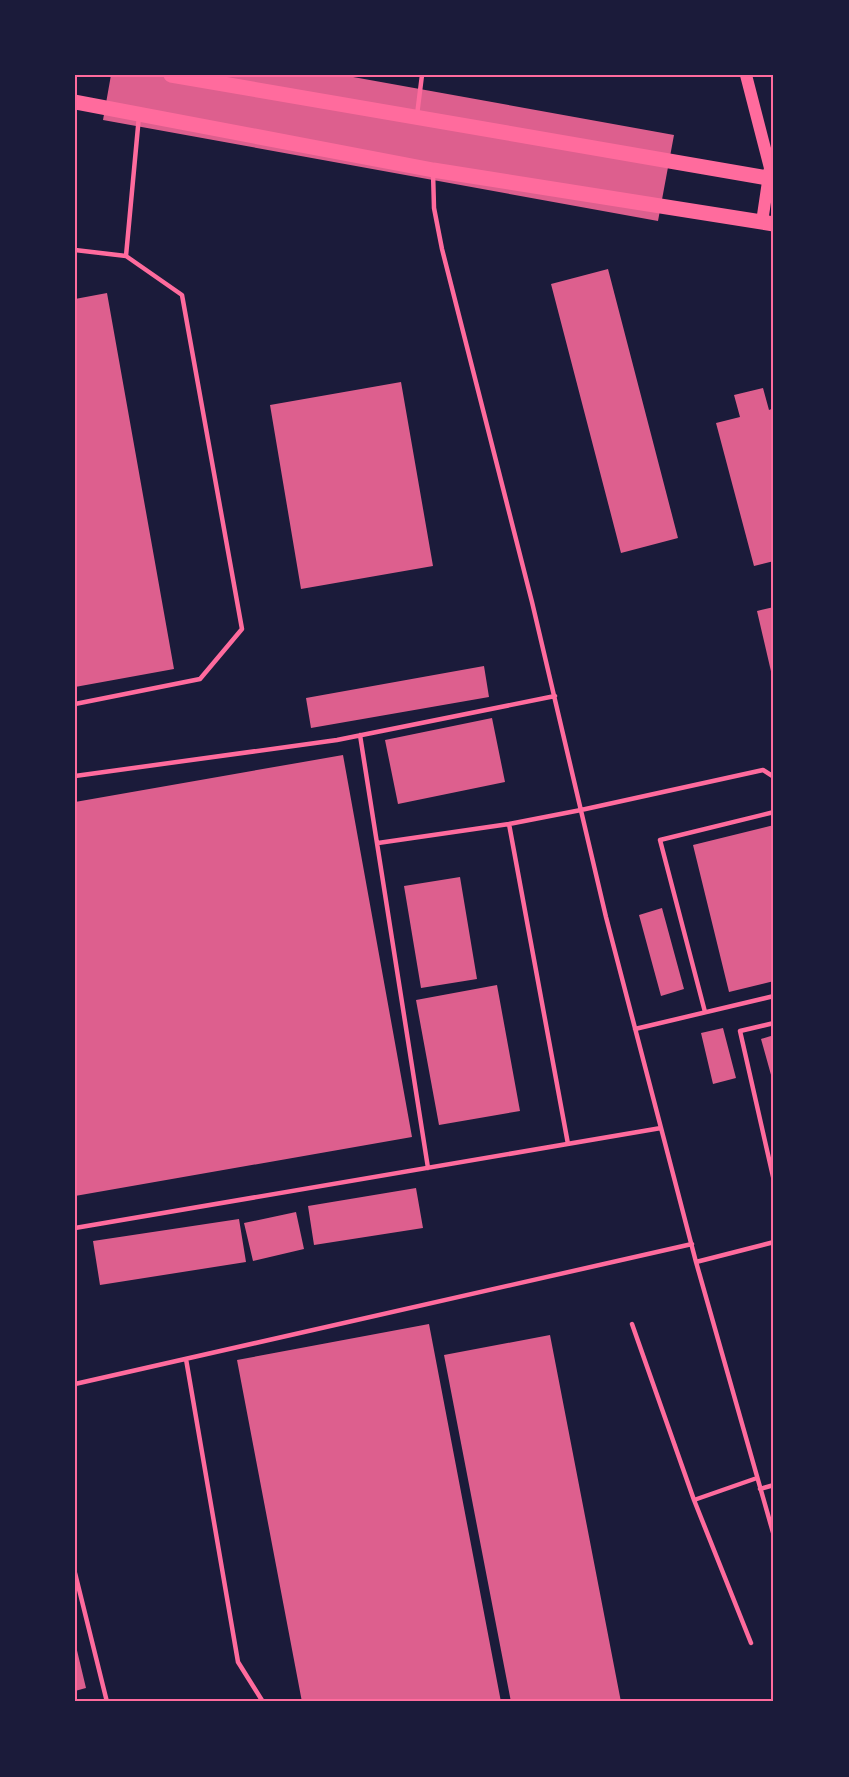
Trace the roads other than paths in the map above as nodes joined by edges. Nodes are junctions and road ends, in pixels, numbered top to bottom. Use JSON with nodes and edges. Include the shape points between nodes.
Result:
{"nodes":[{"id":1,"x":171,"y":75,"type":"edge"},
{"id":2,"x":422,"y":75,"type":"edge"},
{"id":3,"x":746,"y":75,"type":"edge"},
{"id":4,"x":75,"y":102,"type":"edge"},
{"id":5,"x":139,"y":114,"type":"junction"},
{"id":6,"x":417,"y":118,"type":"junction"},
{"id":7,"x":433,"y":170,"type":"junction"},
{"id":8,"x":772,"y":179,"type":"edge"},
{"id":9,"x":768,"y":223,"type":"edge"},
{"id":10,"x":75,"y":250,"type":"edge"},
{"id":11,"x":126,"y":256,"type":"junction"},
{"id":12,"x":555,"y":696,"type":"junction"},
{"id":13,"x":75,"y":704,"type":"edge"},
{"id":14,"x":360,"y":735,"type":"junction"},
{"id":15,"x":75,"y":776,"type":"edge"},
{"id":16,"x":774,"y":777,"type":"edge"},
{"id":17,"x":581,"y":810,"type":"junction"},
{"id":18,"x":774,"y":812,"type":"edge"},
{"id":19,"x":509,"y":824,"type":"junction"},
{"id":20,"x":378,"y":843,"type":"junction"},
{"id":21,"x":774,"y":996,"type":"edge"},
{"id":22,"x":705,"y":1012,"type":"junction"},
{"id":23,"x":774,"y":1023,"type":"edge"},
{"id":24,"x":635,"y":1029,"type":"junction"},
{"id":25,"x":661,"y":1128,"type":"junction"},
{"id":26,"x":568,"y":1144,"type":"junction"},
{"id":27,"x":428,"y":1167,"type":"junction"},
{"id":28,"x":774,"y":1181,"type":"edge"},
{"id":29,"x":75,"y":1228,"type":"edge"},
{"id":30,"x":774,"y":1242,"type":"edge"},
{"id":31,"x":692,"y":1244,"type":"junction"},
{"id":32,"x":696,"y":1262,"type":"junction"},
{"id":33,"x":632,"y":1324,"type":"dead end"},
{"id":34,"x":186,"y":1359,"type":"junction"},
{"id":35,"x":75,"y":1384,"type":"edge"},
{"id":36,"x":757,"y":1478,"type":"junction"},
{"id":37,"x":774,"y":1485,"type":"edge"},
{"id":38,"x":760,"y":1489,"type":"junction"},
{"id":39,"x":694,"y":1500,"type":"junction"},
{"id":40,"x":774,"y":1536,"type":"edge"},
{"id":41,"x":75,"y":1572,"type":"edge"},
{"id":42,"x":751,"y":1642,"type":"dead end"},
{"id":43,"x":107,"y":1702,"type":"edge"},
{"id":44,"x":262,"y":1702,"type":"edge"}],
"edges":[{"from":1,"to":6,"type":"main road"},
{"from":2,"to":6,"type":"lane"},
{"from":3,"to":8,"type":"main road"},
{"from":4,"to":5,"type":"main road"},
{"from":5,"to":7,"type":"main road"},
{"from":5,"to":11,"type":"lane"},
{"from":6,"to":8,"type":"main road"},
{"from":7,"to":9,"type":"main road"},
{"from":7,"to":12,"type":"lane","via":[[434,208],[442,249]]},
{"from":8,"to":9,"type":"main road"},
{"from":10,"to":11,"type":"lane"},
{"from":11,"to":13,"type":"lane","via":[[182,295],[242,629],[200,679]]},
{"from":12,"to":14,"type":"lane"},
{"from":12,"to":17,"type":"lane"},
{"from":14,"to":15,"type":"lane"},
{"from":14,"to":20,"type":"lane"},
{"from":16,"to":17,"type":"lane","via":[[763,770]]},
{"from":17,"to":19,"type":"lane"},
{"from":17,"to":24,"type":"lane"},
{"from":18,"to":22,"type":"lane","via":[[660,840]]},
{"from":19,"to":20,"type":"lane"},
{"from":19,"to":26,"type":"lane"},
{"from":20,"to":27,"type":"lane"},
{"from":21,"to":22,"type":"lane"},
{"from":22,"to":24,"type":"lane"},
{"from":23,"to":28,"type":"lane","via":[[740,1031]]},
{"from":24,"to":25,"type":"lane"},
{"from":25,"to":26,"type":"lane"},
{"from":25,"to":31,"type":"lane"},
{"from":26,"to":27,"type":"lane"},
{"from":27,"to":29,"type":"lane"},
{"from":30,"to":32,"type":"lane"},
{"from":31,"to":32,"type":"lane"},
{"from":31,"to":34,"type":"lane"},
{"from":32,"to":36,"type":"lane"},
{"from":33,"to":39,"type":"lane"},
{"from":34,"to":35,"type":"lane"},
{"from":34,"to":44,"type":"lane","via":[[238,1662]]},
{"from":36,"to":38,"type":"lane"},
{"from":36,"to":39,"type":"lane"},
{"from":37,"to":38,"type":"lane"},
{"from":38,"to":40,"type":"lane"},
{"from":39,"to":42,"type":"lane"},
{"from":41,"to":43,"type":"lane"}]}
